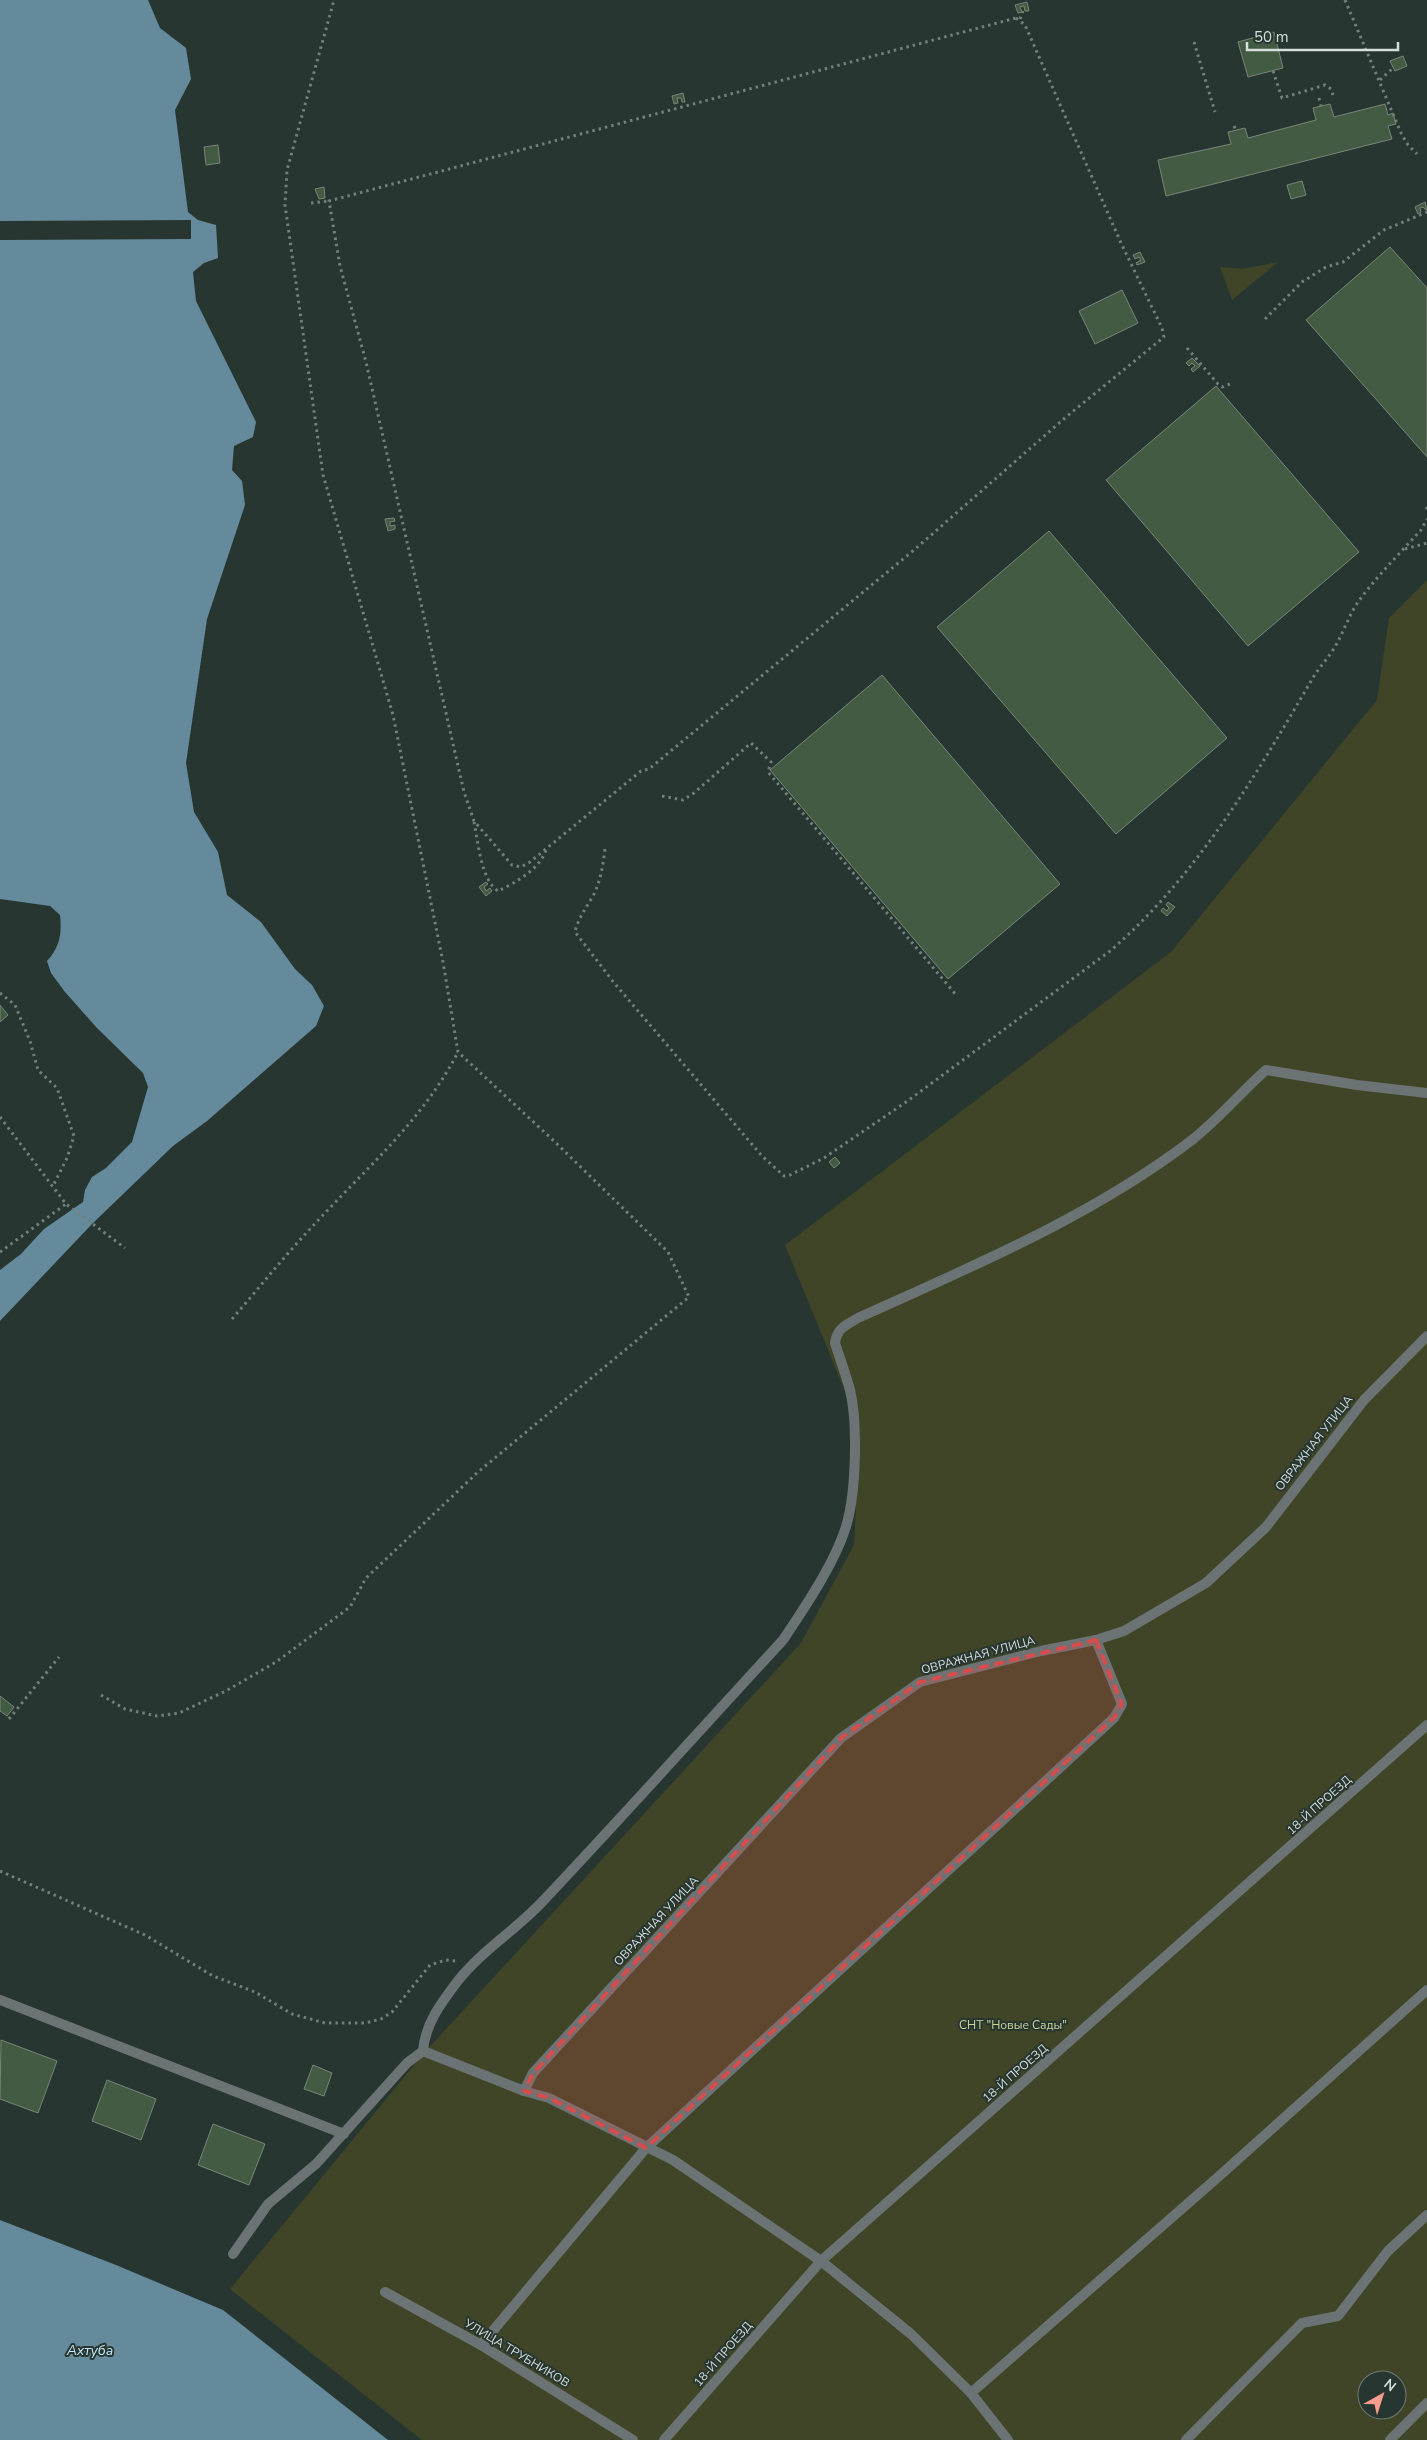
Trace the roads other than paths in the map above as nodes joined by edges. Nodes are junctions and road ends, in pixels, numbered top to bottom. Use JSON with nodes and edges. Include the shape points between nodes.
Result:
{"nodes":[{"id":1,"x":1427,"y":1093,"type":"edge"},
{"id":2,"x":1427,"y":1336,"type":"edge"},
{"id":3,"x":1096,"y":1640,"type":"junction"},
{"id":4,"x":1427,"y":1725,"type":"edge"},
{"id":5,"x":1427,"y":1990,"type":"edge"},
{"id":6,"x":0,"y":2000,"type":"edge"},
{"id":7,"x":423,"y":2051,"type":"junction"},
{"id":8,"x":524,"y":2091,"type":"junction"},
{"id":9,"x":344,"y":2134,"type":"junction"},
{"id":10,"x":646,"y":2148,"type":"junction"},
{"id":11,"x":1427,"y":2215,"type":"edge"},
{"id":12,"x":232,"y":2254,"type":"dead end"},
{"id":13,"x":821,"y":2261,"type":"junction"},
{"id":14,"x":385,"y":2292,"type":"dead end"},
{"id":15,"x":481,"y":2345,"type":"junction"},
{"id":16,"x":971,"y":2393,"type":"junction"},
{"id":17,"x":1427,"y":2403,"type":"edge"},
{"id":18,"x":633,"y":2440,"type":"edge"},
{"id":19,"x":664,"y":2440,"type":"edge"},
{"id":20,"x":1008,"y":2440,"type":"edge"},
{"id":21,"x":1186,"y":2440,"type":"edge"},
{"id":22,"x":1390,"y":2440,"type":"edge"}],
"edges":[{"from":1,"to":7,"type":"street","via":[[1266,1070],[1193,1139],[1123,1187],[1051,1229],[841,1328],[834,1343],[850,1392],[853,1484],[847,1523],[835,1553],[798,1618],[783,1640],[541,1903],[458,1981],[429,2022]]},
{"from":2,"to":3,"type":"street","name":"ОВРАЖНАЯ УЛИЦА","via":[[1364,1400],[1266,1527],[1206,1583],[1124,1630]]},
{"from":3,"to":8,"type":"street","name":"ОВРАЖНАЯ УЛИЦА","via":[[920,1682],[841,1738],[533,2073]]},
{"from":3,"to":10,"type":"street","via":[[1122,1704],[1114,1718]]},
{"from":4,"to":13,"type":"street","name":"18-Й ПРОЕЗД"},
{"from":5,"to":16,"type":"street"},
{"from":6,"to":9,"type":"street"},
{"from":7,"to":8,"type":"street"},
{"from":7,"to":9,"type":"street","via":[[411,2059]]},
{"from":8,"to":10,"type":"street","via":[[549,2098]]},
{"from":9,"to":12,"type":"street","via":[[316,2164],[268,2204]]},
{"from":10,"to":13,"type":"street","via":[[673,2160]]},
{"from":10,"to":15,"type":"street"},
{"from":11,"to":21,"type":"street","via":[[1388,2251],[1338,2316],[1302,2323]]},
{"from":13,"to":16,"type":"street","via":[[911,2334]]},
{"from":13,"to":19,"type":"street","name":"18-Й ПРОЕЗД"},
{"from":14,"to":15,"type":"street","name":"УЛИЦА ТРУБНИКОВ"},
{"from":15,"to":18,"type":"street","name":"УЛИЦА ТРУБНИКОВ"},
{"from":16,"to":20,"type":"street"},
{"from":17,"to":22,"type":"street"}]}
